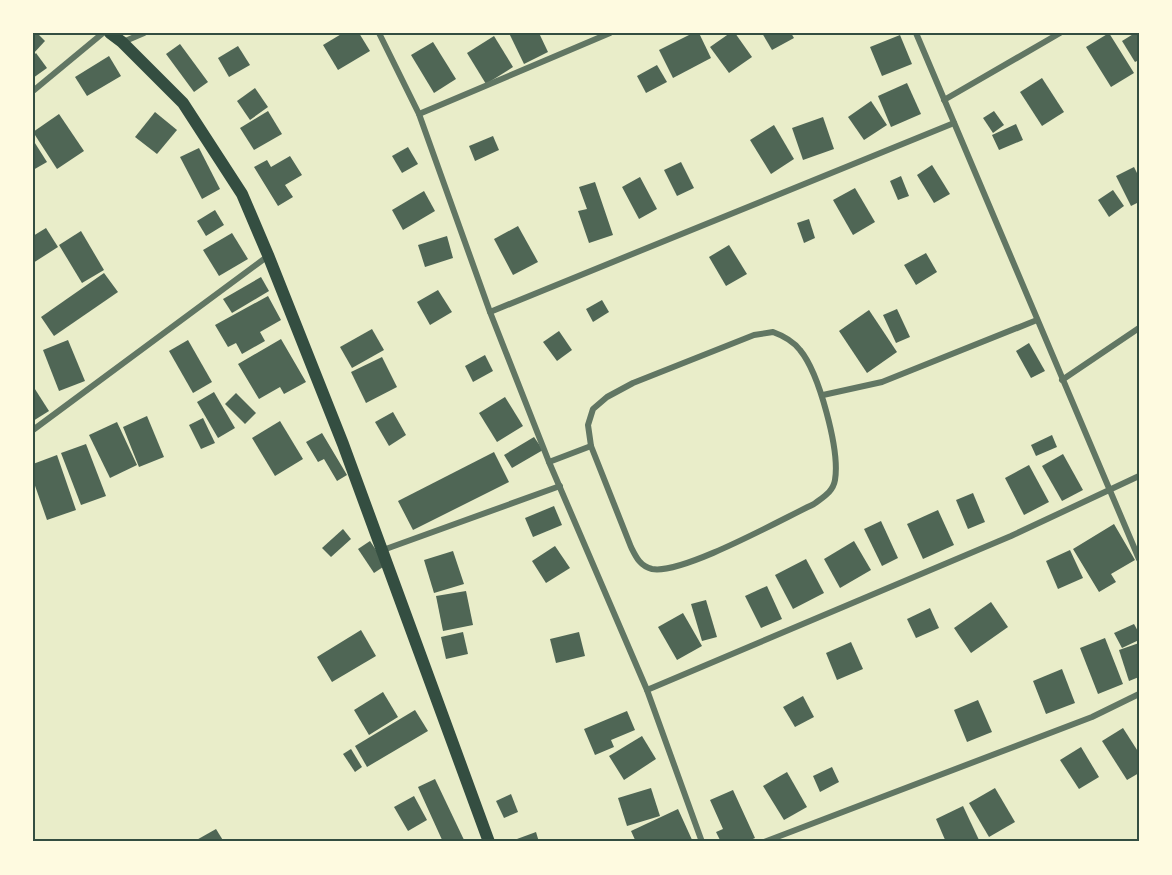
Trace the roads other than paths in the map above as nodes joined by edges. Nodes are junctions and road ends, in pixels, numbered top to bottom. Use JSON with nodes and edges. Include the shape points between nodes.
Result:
{"nodes":[{"id":1,"x":104,"y":33,"type":"edge"},
{"id":2,"x":110,"y":33,"type":"edge"},
{"id":3,"x":144,"y":33,"type":"edge"},
{"id":4,"x":379,"y":33,"type":"edge"},
{"id":5,"x":610,"y":33,"type":"edge"},
{"id":6,"x":916,"y":33,"type":"edge"},
{"id":7,"x":1060,"y":33,"type":"edge"},
{"id":8,"x":123,"y":42,"type":"junction"},
{"id":9,"x":33,"y":91,"type":"edge"},
{"id":10,"x":944,"y":100,"type":"junction"},
{"id":11,"x":419,"y":114,"type":"junction"},
{"id":12,"x":954,"y":123,"type":"junction"},
{"id":13,"x":268,"y":255,"type":"junction"},
{"id":14,"x":490,"y":312,"type":"junction"},
{"id":15,"x":1037,"y":320,"type":"junction"},
{"id":16,"x":1139,"y":328,"type":"edge"},
{"id":17,"x":1062,"y":380,"type":"junction"},
{"id":18,"x":823,"y":395,"type":"junction"},
{"id":19,"x":33,"y":430,"type":"edge"},
{"id":20,"x":591,"y":446,"type":"junction"},
{"id":21,"x":549,"y":462,"type":"junction"},
{"id":22,"x":1139,"y":476,"type":"edge"},
{"id":23,"x":560,"y":486,"type":"junction"},
{"id":24,"x":1110,"y":491,"type":"junction"},
{"id":25,"x":383,"y":550,"type":"junction"},
{"id":26,"x":1139,"y":559,"type":"edge"},
{"id":27,"x":647,"y":690,"type":"junction"},
{"id":28,"x":1139,"y":694,"type":"edge"},
{"id":29,"x":489,"y":842,"type":"edge"},
{"id":30,"x":702,"y":842,"type":"edge"},
{"id":31,"x":764,"y":842,"type":"edge"}],
"edges":[{"from":1,"to":9,"type":"street"},
{"from":2,"to":8,"type":"main road"},
{"from":3,"to":8,"type":"street"},
{"from":4,"to":11,"type":"street"},
{"from":5,"to":11,"type":"street"},
{"from":6,"to":10,"type":"street"},
{"from":7,"to":10,"type":"street"},
{"from":8,"to":13,"type":"main road","via":[[183,103],[242,194]]},
{"from":10,"to":12,"type":"street"},
{"from":11,"to":14,"type":"street"},
{"from":12,"to":14,"type":"street"},
{"from":12,"to":15,"type":"street"},
{"from":13,"to":19,"type":"street"},
{"from":13,"to":25,"type":"main road"},
{"from":14,"to":21,"type":"street"},
{"from":15,"to":17,"type":"street"},
{"from":15,"to":18,"type":"street","via":[[882,382]]},
{"from":16,"to":17,"type":"street"},
{"from":17,"to":24,"type":"street"},
{"from":18,"to":20,"type":"street","via":[[800,350],[785,336],[773,332],[754,335],[607,397],[593,409],[588,424]]},
{"from":18,"to":20,"type":"street","via":[[835,460],[835,482],[829,493],[814,504],[688,564],[663,570],[639,562]]},
{"from":20,"to":21,"type":"street"},
{"from":21,"to":23,"type":"street"},
{"from":22,"to":24,"type":"street"},
{"from":23,"to":25,"type":"street"},
{"from":23,"to":27,"type":"street"},
{"from":24,"to":26,"type":"street"},
{"from":24,"to":27,"type":"street"},
{"from":25,"to":29,"type":"main road"},
{"from":27,"to":30,"type":"street"},
{"from":28,"to":31,"type":"street","via":[[1092,717]]}]}
